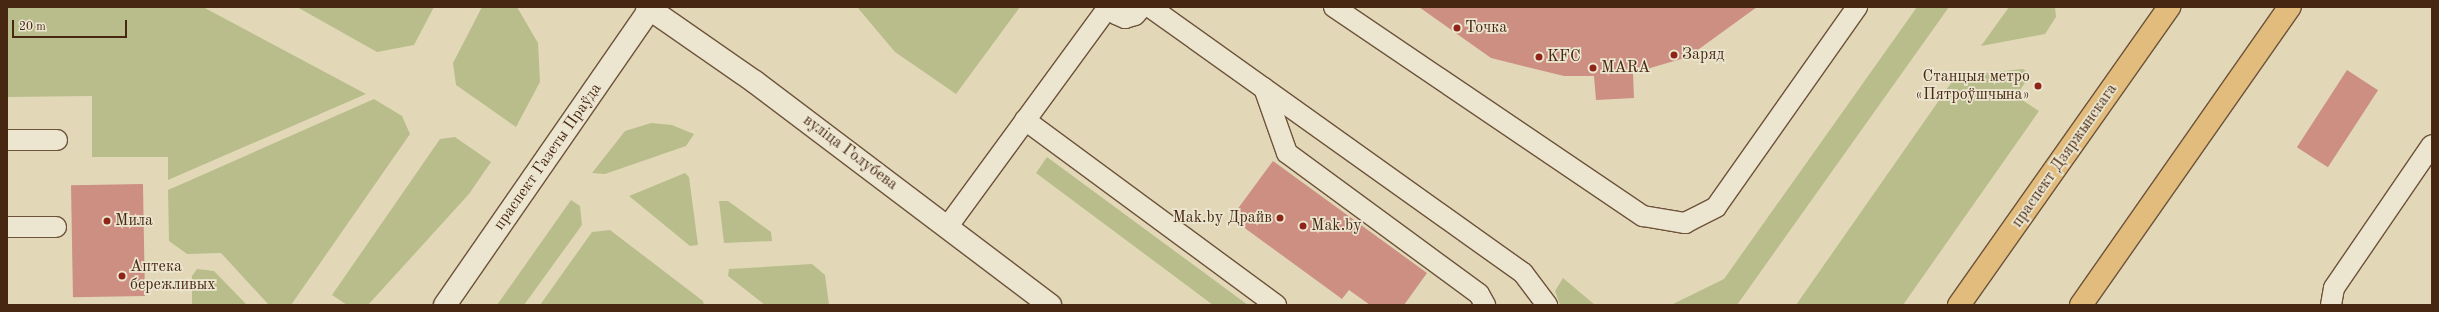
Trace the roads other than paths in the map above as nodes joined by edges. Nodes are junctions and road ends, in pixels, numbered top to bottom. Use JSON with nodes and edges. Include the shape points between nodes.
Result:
{"nodes":[{"id":1,"x":1108,"y":7,"type":"edge"},
{"id":2,"x":1112,"y":7,"type":"edge"},
{"id":3,"x":1142,"y":7,"type":"edge"},
{"id":4,"x":1334,"y":7,"type":"edge"},
{"id":5,"x":1857,"y":7,"type":"edge"},
{"id":6,"x":2169,"y":7,"type":"edge"},
{"id":7,"x":2290,"y":7,"type":"edge"},
{"id":8,"x":648,"y":8,"type":"edge"},
{"id":9,"x":1163,"y":10,"type":"edge"},
{"id":10,"x":1264,"y":88,"type":"junction"},
{"id":11,"x":1025,"y":120,"type":"junction"},
{"id":12,"x":7,"y":140,"type":"edge"},
{"id":13,"x":57,"y":140,"type":"dead end"},
{"id":14,"x":2432,"y":145,"type":"edge"},
{"id":15,"x":948,"y":226,"type":"junction"},
{"id":16,"x":56,"y":227,"type":"dead end"},
{"id":17,"x":7,"y":228,"type":"edge"},
{"id":18,"x":1485,"y":301,"type":"edge"},
{"id":19,"x":445,"y":305,"type":"edge"},
{"id":20,"x":1050,"y":305,"type":"edge"},
{"id":21,"x":1276,"y":305,"type":"edge"},
{"id":22,"x":1547,"y":305,"type":"edge"},
{"id":23,"x":1959,"y":305,"type":"edge"},
{"id":24,"x":2081,"y":305,"type":"edge"},
{"id":25,"x":2331,"y":305,"type":"edge"}],
"edges":[{"from":1,"to":11,"type":"lane"},
{"from":2,"to":3,"type":"lane","via":[[1116,14],[1125,18],[1135,15]]},
{"from":4,"to":5,"type":"lane","via":[[1643,216],[1685,223],[1716,207]]},
{"from":6,"to":23,"type":"main road","name":"праспект Дзяржынскага"},
{"from":7,"to":24,"type":"main road"},
{"from":8,"to":15,"type":"main road","name":"вуліца Голубева","via":[[755,82]]},
{"from":8,"to":19,"type":"main road","name":"праспект Газеты Праўда"},
{"from":9,"to":10,"type":"lane"},
{"from":10,"to":18,"type":"lane","via":[[1287,153]]},
{"from":10,"to":22,"type":"lane","via":[[1522,273]]},
{"from":11,"to":15,"type":"lane"},
{"from":11,"to":21,"type":"lane"},
{"from":12,"to":13,"type":"lane"},
{"from":14,"to":25,"type":"lane","via":[[2334,288]]},
{"from":15,"to":20,"type":"main road","name":"вуліца Голубева"},
{"from":16,"to":17,"type":"lane"}]}
